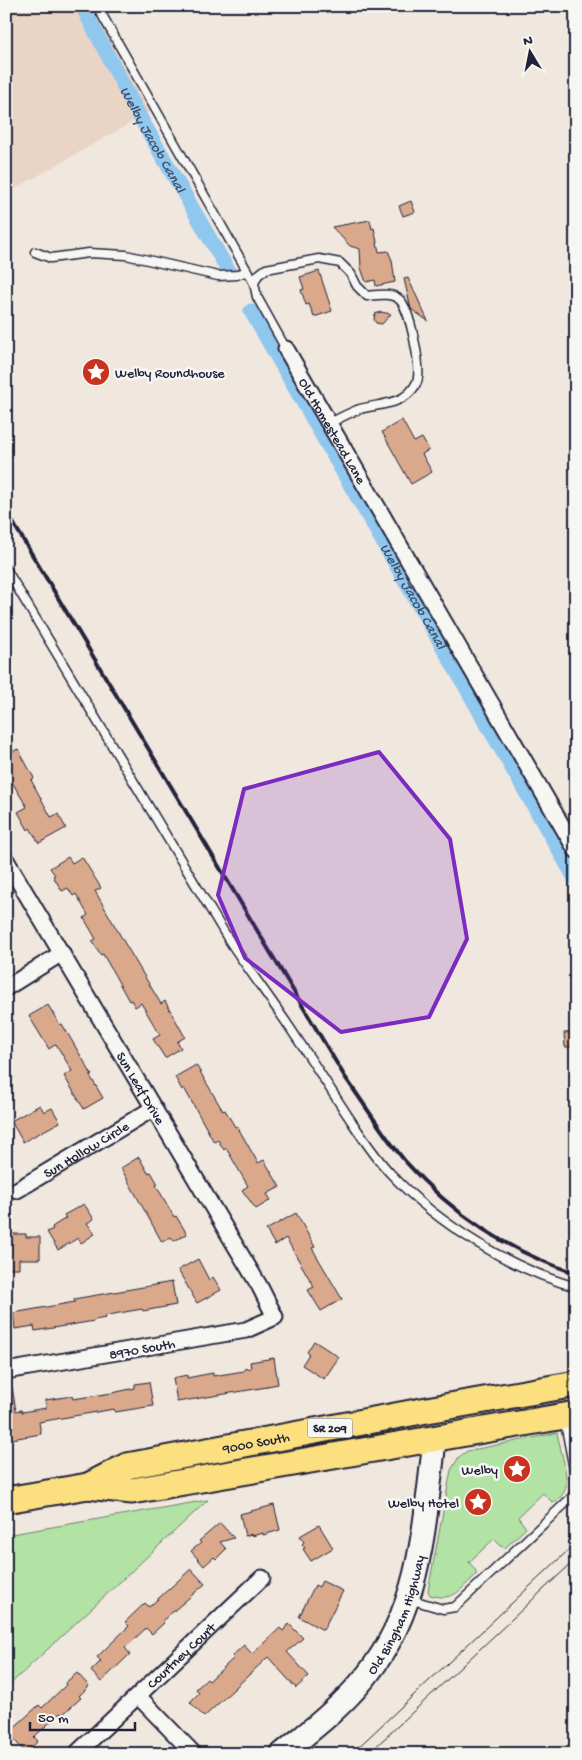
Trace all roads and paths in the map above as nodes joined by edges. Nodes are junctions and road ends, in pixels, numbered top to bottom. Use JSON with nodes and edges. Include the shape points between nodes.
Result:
{"nodes":[{"id":1,"x":98,"y":6,"type":"edge"},
{"id":2,"x":36,"y":252,"type":"dead end"},
{"id":3,"x":247,"y":271,"type":"junction"},
{"id":4,"x":254,"y":283,"type":"junction"},
{"id":5,"x":286,"y":349,"type":"joint"},
{"id":6,"x":329,"y":423,"type":"junction"},
{"id":7,"x":6,"y":568,"type":"edge"},
{"id":8,"x":576,"y":850,"type":"edge"},
{"id":9,"x":6,"y":860,"type":"edge"},
{"id":10,"x":62,"y":954,"type":"junction"},
{"id":11,"x":6,"y":988,"type":"edge"},
{"id":12,"x":154,"y":1108,"type":"junction"},
{"id":13,"x":17,"y":1190,"type":"dead end"},
{"id":14,"x":576,"y":1287,"type":"edge"},
{"id":15,"x":275,"y":1317,"type":"joint"},
{"id":16,"x":6,"y":1371,"type":"edge"},
{"id":17,"x":576,"y":1384,"type":"edge"},
{"id":18,"x":572,"y":1410,"type":"edge"},
{"id":19,"x":435,"y":1438,"type":"junction"},
{"id":20,"x":576,"y":1480,"type":"edge"},
{"id":21,"x":88,"y":1486,"type":"junction"},
{"id":22,"x":576,"y":1491,"type":"edge"},
{"id":23,"x":6,"y":1500,"type":"edge"},
{"id":24,"x":262,"y":1578,"type":"dead end"},
{"id":25,"x":409,"y":1599,"type":"junction"},
{"id":26,"x":138,"y":1696,"type":"junction"},
{"id":27,"x":76,"y":1754,"type":"edge"},
{"id":28,"x":194,"y":1754,"type":"edge"},
{"id":29,"x":282,"y":1754,"type":"edge"}],
"edges":[{"from":1,"to":3,"type":"lane","name":"Old Homestead Lane"},
{"from":2,"to":3,"type":"lane","via":[[51,258],[89,253],[126,255],[218,276]]},
{"from":3,"to":4,"type":"lane","name":"Old Homestead Lane"},
{"from":4,"to":5,"type":"lane","name":"Old Homestead Lane","via":[[257,297]]},
{"from":4,"to":6,"type":"lane","via":[[266,269],[319,258],[340,263],[366,296],[394,295],[405,306],[415,343],[417,382],[410,392],[396,401],[359,410]]},
{"from":5,"to":6,"type":"street","name":"Old Homestead Lane"},
{"from":6,"to":8,"type":"street","name":"Old Homestead Lane"},
{"from":7,"to":14,"type":"lane","via":[[227,937],[367,1144],[406,1189],[457,1229],[524,1269]]},
{"from":9,"to":10,"type":"street","name":"Sun Leaf Drive"},
{"from":10,"to":11,"type":"street"},
{"from":10,"to":12,"type":"street","name":"Sun Leaf Drive"},
{"from":12,"to":13,"type":"street","name":"Sun Hollow Circle"},
{"from":12,"to":15,"type":"street","name":"Sun Leaf Drive"},
{"from":15,"to":16,"type":"street","name":"8970 South","via":[[246,1330]]},
{"from":17,"to":21,"type":"main road","name":"9000 South","number":"SR 209","via":[[128,1466]]},
{"from":18,"to":19,"type":"main road","via":[[446,1423]]},
{"from":18,"to":20,"type":"lane"},
{"from":19,"to":21,"type":"main road","name":"9000 South","number":"SR 209","via":[[132,1490]]},
{"from":19,"to":25,"type":"main road","name":"Old Bingham Highway","via":[[424,1526]]},
{"from":21,"to":23,"type":"main road","name":"9000 South","number":"SR 209"},
{"from":22,"to":25,"type":"lane","via":[[455,1607],[443,1609]]},
{"from":24,"to":26,"type":"street","name":"Courtney Court"},
{"from":25,"to":29,"type":"main road","name":"Old Bingham Highway","via":[[392,1640],[369,1673],[331,1714]]},
{"from":26,"to":27,"type":"street","name":"Courtney Court"},
{"from":26,"to":28,"type":"street"}]}
